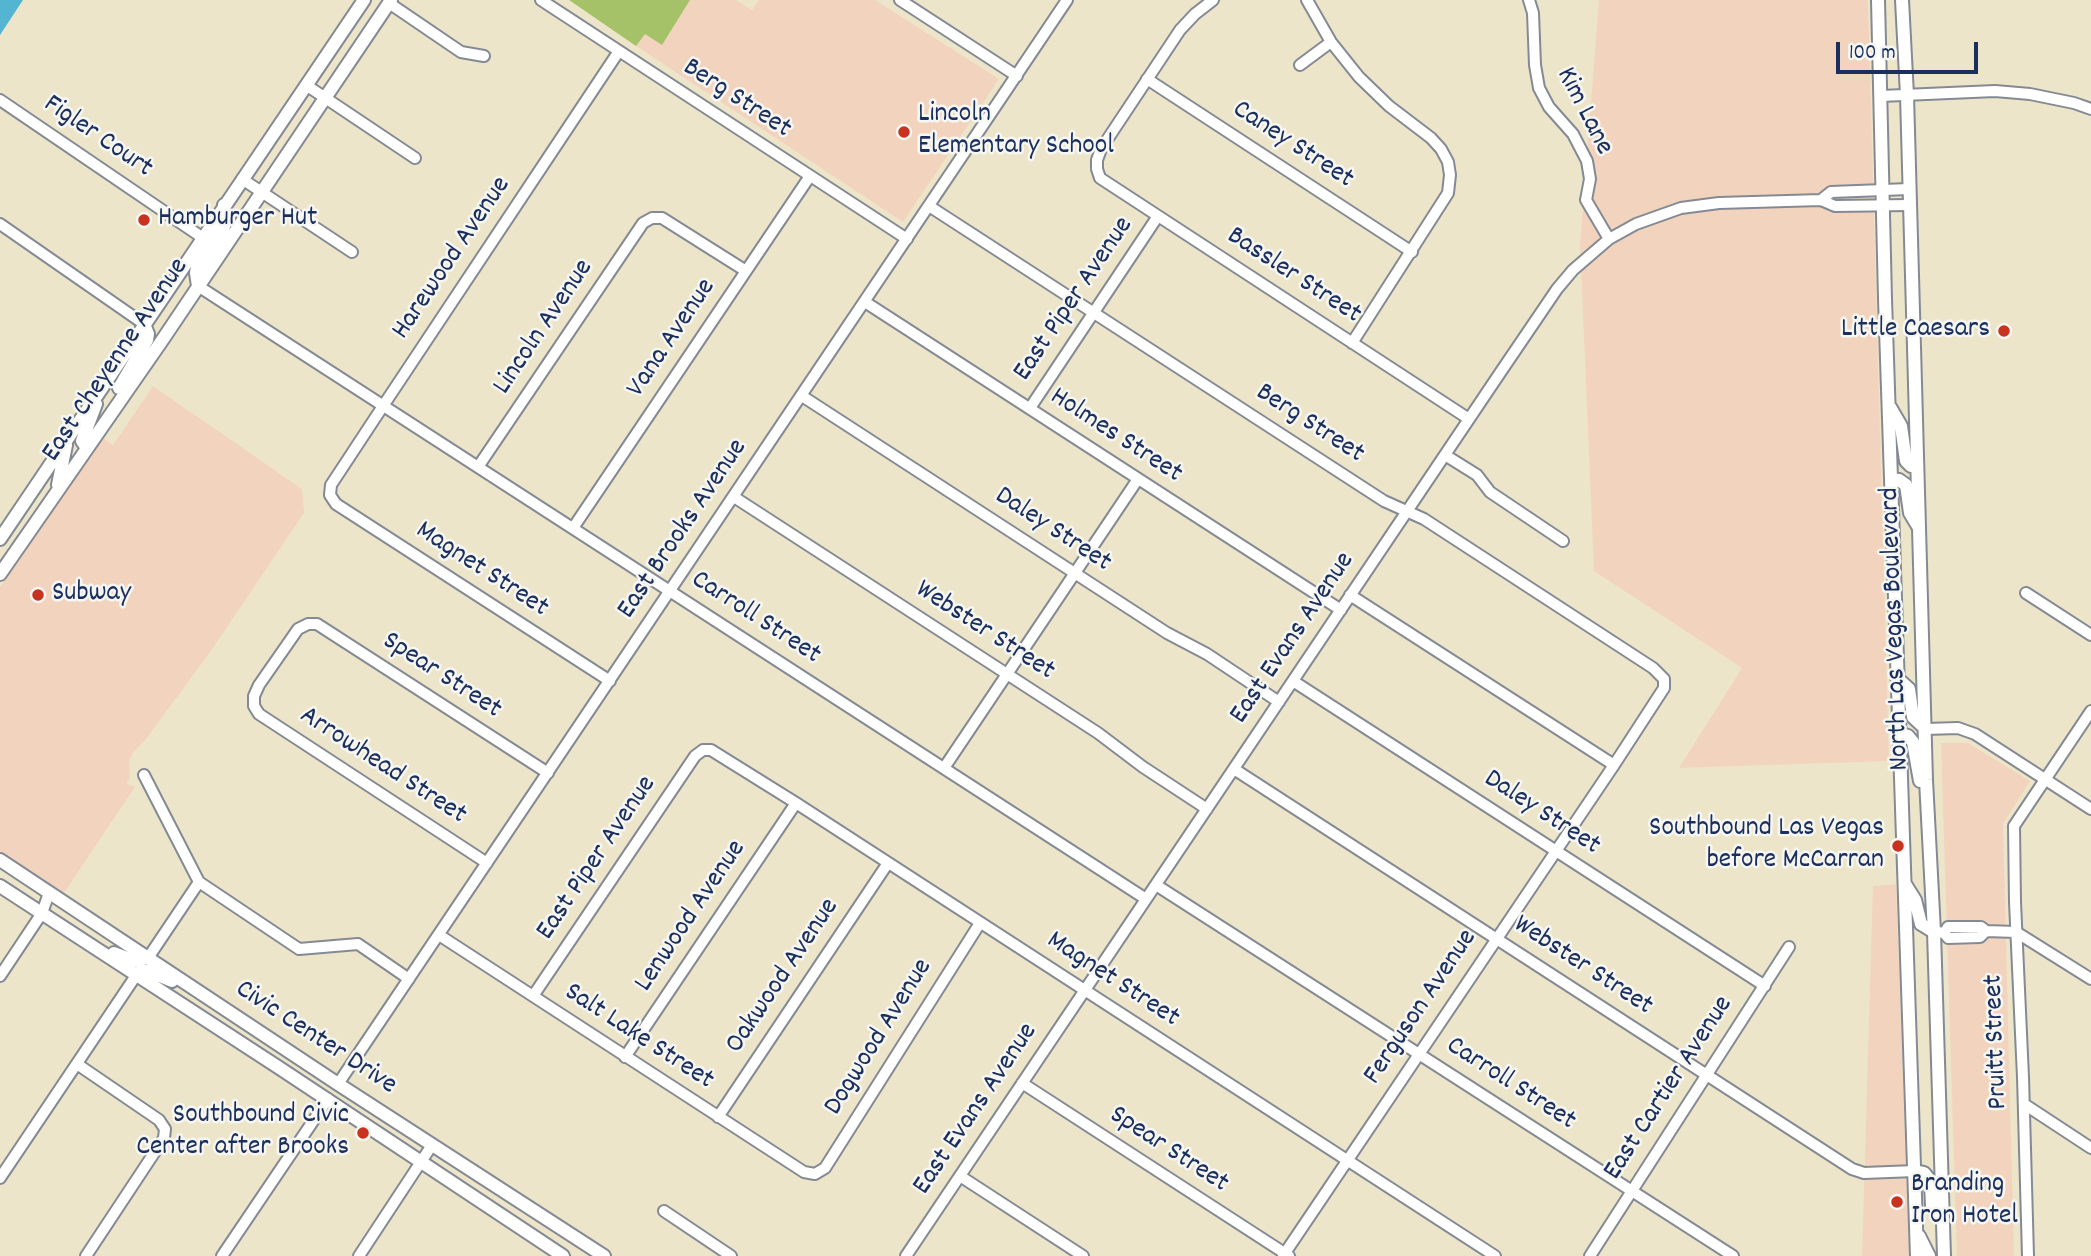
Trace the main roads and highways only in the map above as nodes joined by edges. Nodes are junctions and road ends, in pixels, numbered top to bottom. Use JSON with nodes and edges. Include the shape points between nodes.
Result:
{"nodes":[{"id":1,"x":364,"y":0,"type":"edge"},
{"id":2,"x":1878,"y":0,"type":"edge"},
{"id":3,"x":1902,"y":0,"type":"edge"},
{"id":4,"x":390,"y":2,"type":"edge"},
{"id":5,"x":224,"y":205,"type":"junction"},
{"id":6,"x":198,"y":286,"type":"junction"},
{"id":7,"x":144,"y":324,"type":"junction"},
{"id":8,"x":102,"y":387,"type":"junction"},
{"id":9,"x":118,"y":402,"type":"junction"},
{"id":10,"x":1888,"y":403,"type":"junction"},
{"id":11,"x":67,"y":438,"type":"junction"},
{"id":12,"x":87,"y":448,"type":"junction"},
{"id":13,"x":1917,"y":466,"type":"junction"},
{"id":14,"x":1891,"y":479,"type":"junction"},
{"id":15,"x":56,"y":492,"type":"junction"},
{"id":16,"x":15,"y":517,"type":"junction"},
{"id":17,"x":1919,"y":529,"type":"junction"},
{"id":18,"x":0,"y":538,"type":"edge"},
{"id":19,"x":0,"y":550,"type":"edge"},
{"id":20,"x":0,"y":574,"type":"edge"},
{"id":21,"x":1898,"y":679,"type":"junction"},
{"id":22,"x":1926,"y":729,"type":"junction"},
{"id":23,"x":1899,"y":733,"type":"junction"},
{"id":24,"x":1927,"y":789,"type":"junction"},
{"id":25,"x":0,"y":860,"type":"edge"},
{"id":26,"x":1905,"y":883,"type":"junction"},
{"id":27,"x":0,"y":886,"type":"edge"},
{"id":28,"x":1939,"y":932,"type":"junction"},
{"id":29,"x":91,"y":944,"type":"junction"},
{"id":30,"x":148,"y":958,"type":"junction"},
{"id":31,"x":137,"y":974,"type":"junction"},
{"id":32,"x":201,"y":993,"type":"junction"},
{"id":33,"x":278,"y":1066,"type":"junction"},
{"id":34,"x":338,"y":1084,"type":"junction"},
{"id":35,"x":328,"y":1100,"type":"junction"},
{"id":36,"x":365,"y":1101,"type":"junction"},
{"id":37,"x":1915,"y":1171,"type":"junction"},
{"id":38,"x":1943,"y":1217,"type":"junction"},
{"id":39,"x":1917,"y":1233,"type":"junction"},
{"id":40,"x":563,"y":1256,"type":"edge"},
{"id":41,"x":604,"y":1256,"type":"edge"},
{"id":42,"x":1917,"y":1256,"type":"edge"},
{"id":43,"x":1929,"y":1256,"type":"edge"},
{"id":44,"x":1944,"y":1256,"type":"edge"}],
"edges":[{"from":1,"to":5,"type":"main road","name":"East Cheyenne Avenue"},
{"from":2,"to":10,"type":"main road","name":"North Las Vegas Boulevard"},
{"from":3,"to":13,"type":"main road","name":"North Las Vegas Boulevard"},
{"from":4,"to":6,"type":"main road","name":"East Cheyenne Avenue"},
{"from":5,"to":6,"type":"main road","via":[[226,220],[195,273]]},
{"from":5,"to":7,"type":"main road","name":"East Cheyenne Avenue"},
{"from":6,"to":9,"type":"main road","name":"East Cheyenne Avenue"},
{"from":7,"to":8,"type":"main road","name":"East Cheyenne Avenue"},
{"from":7,"to":9,"type":"main road","via":[[147,340],[120,385]]},
{"from":8,"to":11,"type":"main road","name":"East Cheyenne Avenue"},
{"from":8,"to":12,"type":"main road","via":[[82,441]]},
{"from":9,"to":12,"type":"main road","name":"East Cheyenne Avenue"},
{"from":10,"to":13,"type":"main road","via":[[1901,426],[1906,461]]},
{"from":10,"to":14,"type":"main road","name":"North Las Vegas Boulevard"},
{"from":11,"to":15,"type":"main road"},
{"from":11,"to":16,"type":"main road","name":"East Cheyenne Avenue"},
{"from":12,"to":15,"type":"main road","name":"East Cheyenne Avenue"},
{"from":13,"to":17,"type":"main road","name":"North Las Vegas Boulevard"},
{"from":14,"to":17,"type":"main road","via":[[1906,485],[1910,513]]},
{"from":14,"to":21,"type":"main road","name":"North Las Vegas Boulevard"},
{"from":15,"to":20,"type":"main road","name":"East Cheyenne Avenue"},
{"from":16,"to":18,"type":"main road","name":"East Cheyenne Avenue"},
{"from":16,"to":19,"type":"main road"},
{"from":17,"to":22,"type":"main road","name":"North Las Vegas Boulevard"},
{"from":21,"to":22,"type":"main road","via":[[1909,689],[1913,717]]},
{"from":21,"to":23,"type":"main road","name":"North Las Vegas Boulevard"},
{"from":22,"to":24,"type":"main road","name":"North Las Vegas Boulevard"},
{"from":23,"to":24,"type":"main road","via":[[1913,742],[1919,780]]},
{"from":23,"to":26,"type":"main road","name":"North Las Vegas Boulevard"},
{"from":24,"to":28,"type":"main road","name":"North Las Vegas Boulevard"},
{"from":25,"to":30,"type":"main road","name":"Civic Center Drive"},
{"from":26,"to":28,"type":"main road","via":[[1921,924]]},
{"from":26,"to":37,"type":"main road","name":"North Las Vegas Boulevard"},
{"from":27,"to":29,"type":"main road","name":"Civic Center Drive"},
{"from":28,"to":38,"type":"main road","name":"North Las Vegas Boulevard"},
{"from":29,"to":30,"type":"main road","via":[[135,961]]},
{"from":29,"to":31,"type":"main road","name":"Civic Center Drive"},
{"from":30,"to":32,"type":"main road","name":"Civic Center Drive"},
{"from":31,"to":32,"type":"main road","via":[[148,971]]},
{"from":31,"to":33,"type":"main road","name":"Civic Center Drive"},
{"from":32,"to":34,"type":"main road","name":"Civic Center Drive"},
{"from":33,"to":34,"type":"main road","via":[[290,1065],[319,1083]]},
{"from":33,"to":35,"type":"main road","name":"Civic Center Drive"},
{"from":34,"to":36,"type":"main road","name":"Civic Center Drive"},
{"from":35,"to":36,"type":"main road","via":[[338,1095],[360,1107]]},
{"from":35,"to":40,"type":"main road","name":"Civic Center Drive"},
{"from":36,"to":41,"type":"main road","name":"Civic Center Drive"},
{"from":37,"to":38,"type":"main road","via":[[1928,1178],[1932,1206]]},
{"from":37,"to":39,"type":"main road","name":"North Las Vegas Boulevard"},
{"from":38,"to":44,"type":"main road","name":"North Las Vegas Boulevard"},
{"from":39,"to":42,"type":"main road","name":"North Las Vegas Boulevard"},
{"from":39,"to":43,"type":"main road"}]}
